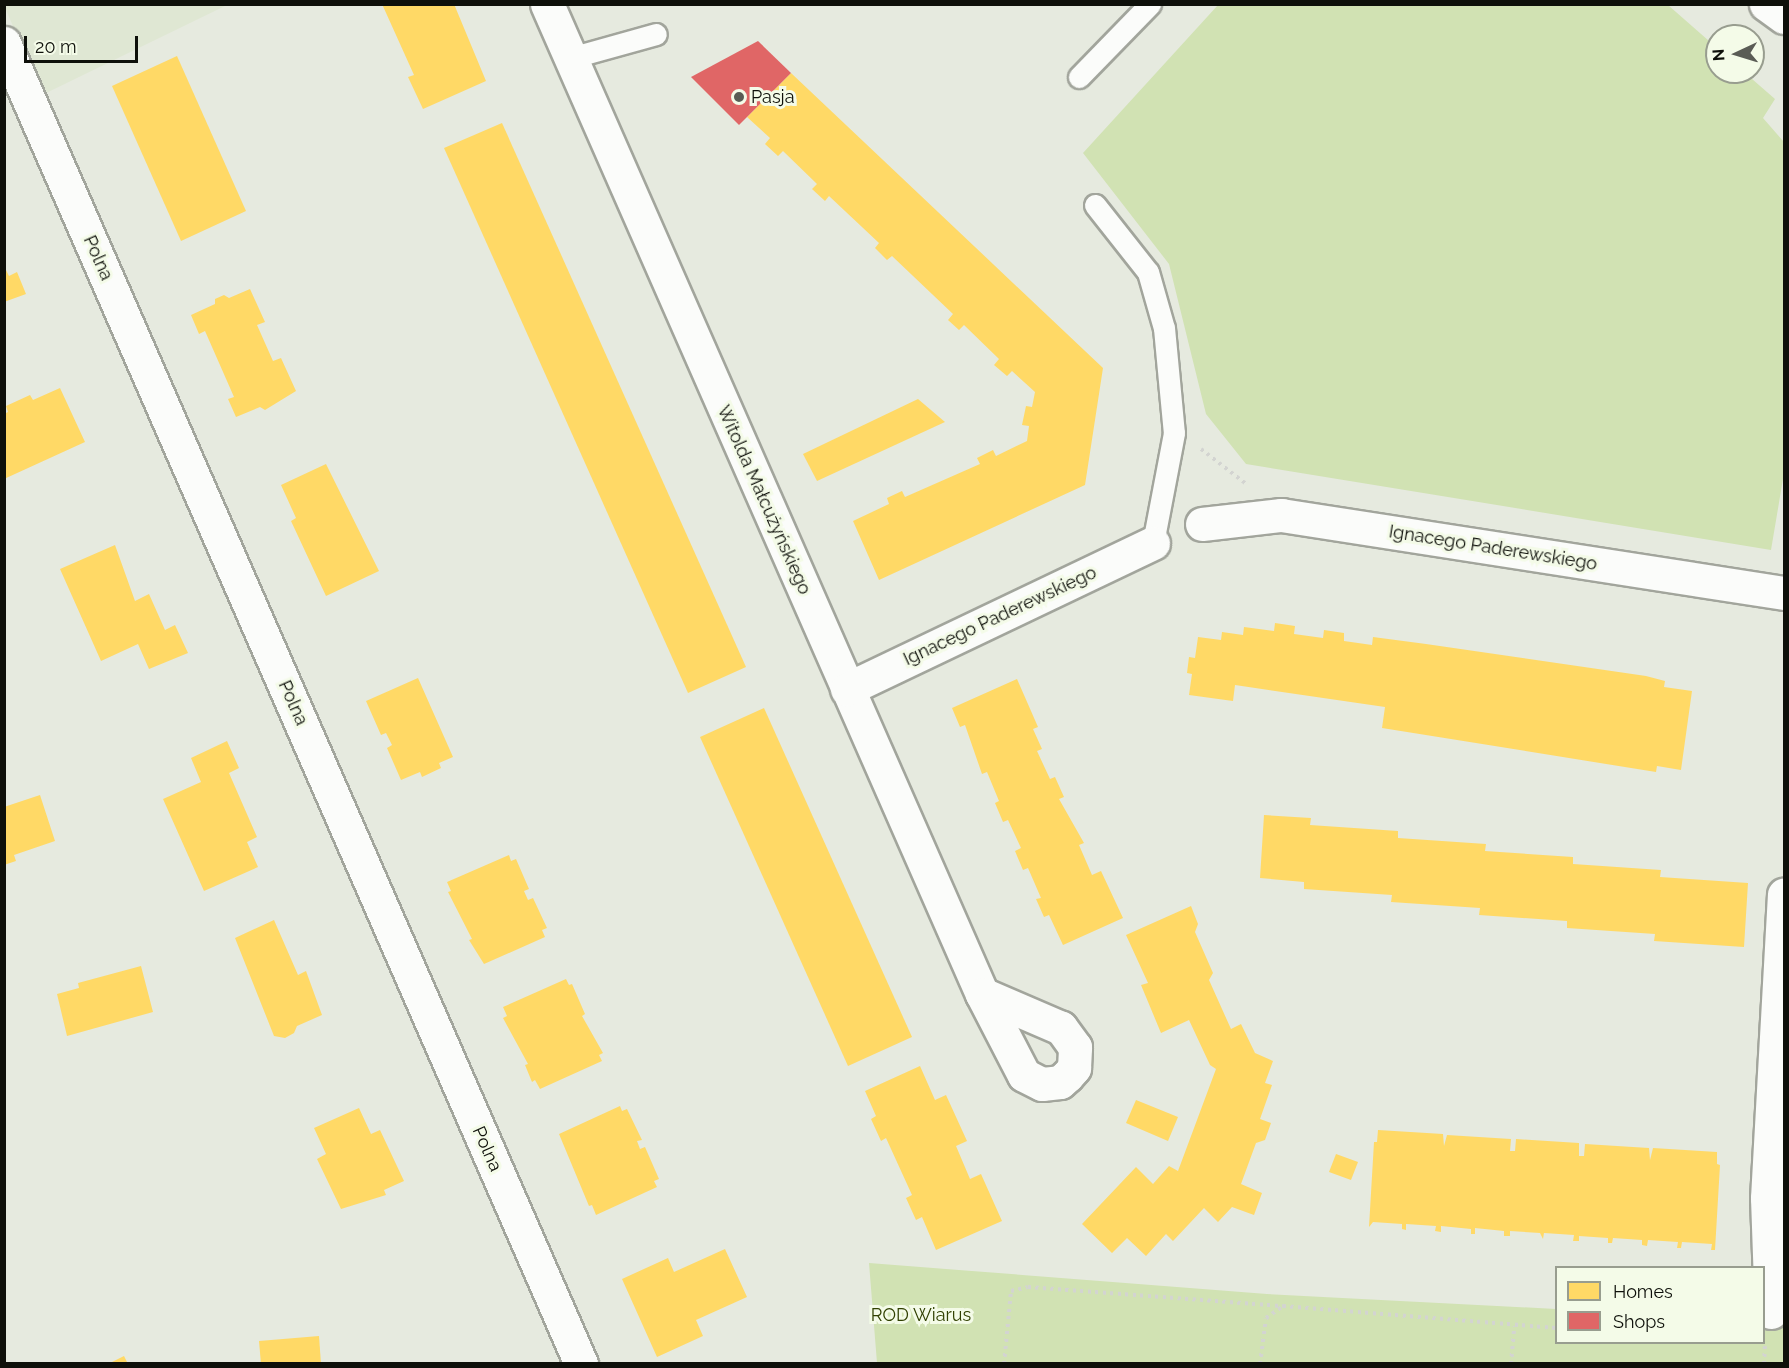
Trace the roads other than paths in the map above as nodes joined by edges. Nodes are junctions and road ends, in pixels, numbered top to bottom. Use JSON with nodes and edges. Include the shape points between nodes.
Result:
{"nodes":[{"id":1,"x":547,"y":4,"type":"edge"},
{"id":2,"x":1150,"y":4,"type":"edge"},
{"id":3,"x":1766,"y":4,"type":"edge"},
{"id":4,"x":1785,"y":16,"type":"edge"},
{"id":5,"x":656,"y":34,"type":"dead end"},
{"id":6,"x":4,"y":43,"type":"edge"},
{"id":7,"x":570,"y":58,"type":"junction"},
{"id":8,"x":1079,"y":77,"type":"dead end"},
{"id":9,"x":1095,"y":205,"type":"dead end"},
{"id":10,"x":1202,"y":524,"type":"dead end"},
{"id":11,"x":1153,"y":543,"type":"joint"},
{"id":12,"x":1785,"y":593,"type":"edge"},
{"id":13,"x":846,"y":688,"type":"junction"},
{"id":14,"x":1785,"y":894,"type":"edge"},
{"id":15,"x":982,"y":994,"type":"dead end"},
{"id":16,"x":1768,"y":1325,"type":"road end"},
{"id":17,"x":581,"y":1364,"type":"edge"}],
"edges":[{"from":1,"to":7,"type":"street","name":"Witolda Małcużyńskiego"},
{"from":2,"to":8,"type":"lane"},
{"from":3,"to":4,"type":"street"},
{"from":5,"to":7,"type":"lane"},
{"from":6,"to":17,"type":"street","name":"Polna"},
{"from":7,"to":13,"type":"street","name":"Witolda Małcużyńskiego"},
{"from":9,"to":11,"type":"lane","via":[[1148,272],[1164,328],[1174,433]]},
{"from":10,"to":12,"type":"street","name":"Ignacego Paderewskiego","via":[[1281,515]]},
{"from":11,"to":13,"type":"street","name":"Ignacego Paderewskiego"},
{"from":13,"to":15,"type":"street","name":"Witolda Małcużyńskiego"},
{"from":14,"to":16,"type":"street","via":[[1767,1198]]}]}
